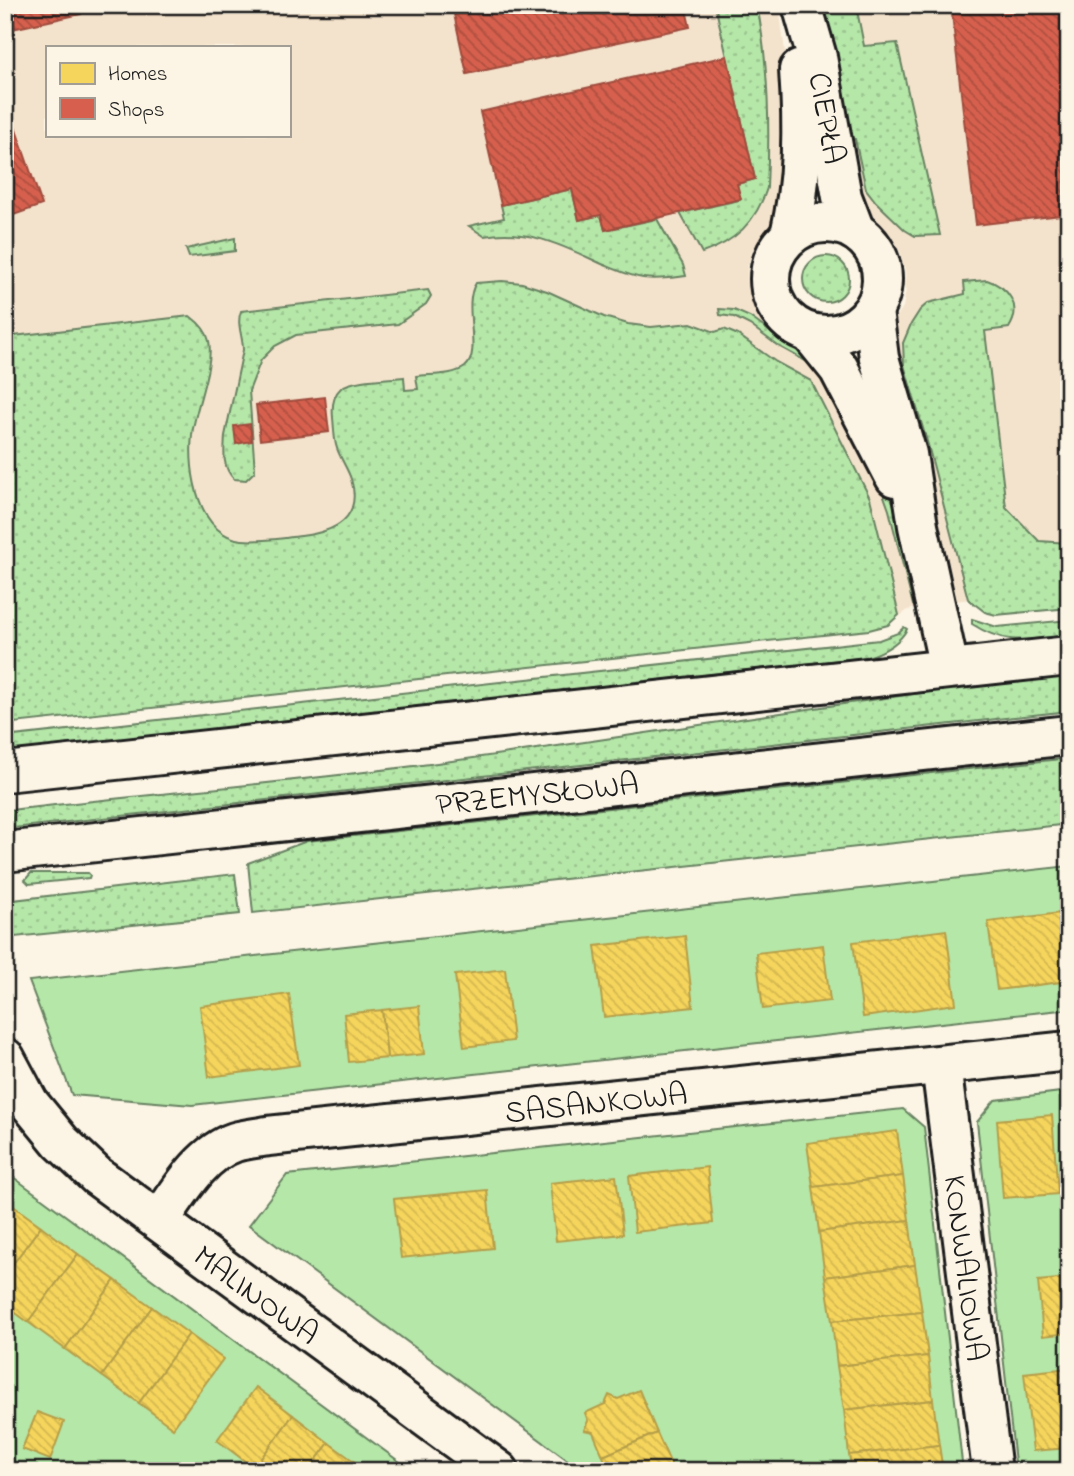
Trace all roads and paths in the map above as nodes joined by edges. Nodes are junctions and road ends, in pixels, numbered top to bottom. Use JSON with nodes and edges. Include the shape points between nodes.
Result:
{"nodes":[{"id":1,"x":796,"y":5,"type":"edge"},
{"id":2,"x":802,"y":5,"type":"edge"},
{"id":3,"x":855,"y":231,"type":"junction"},
{"id":4,"x":790,"y":235,"type":"junction"},
{"id":5,"x":873,"y":311,"type":"junction"},
{"id":6,"x":810,"y":332,"type":"junction"},
{"id":7,"x":918,"y":526,"type":"junction"},
{"id":8,"x":1069,"y":656,"type":"edge"},
{"id":9,"x":949,"y":668,"type":"junction"},
{"id":10,"x":1069,"y":735,"type":"edge"},
{"id":11,"x":5,"y":772,"type":"edge"},
{"id":12,"x":5,"y":852,"type":"edge"},
{"id":13,"x":1069,"y":1051,"type":"edge"},
{"id":14,"x":5,"y":1058,"type":"edge"},
{"id":15,"x":941,"y":1065,"type":"junction"},
{"id":16,"x":17,"y":1109,"type":"edge"},
{"id":17,"x":159,"y":1221,"type":"junction"},
{"id":18,"x":499,"y":1471,"type":"edge"},
{"id":19,"x":992,"y":1471,"type":"edge"}],
"edges":[{"from":1,"to":4,"type":"street","name":"CIEPŁA","via":[[802,153]]},
{"from":2,"to":3,"type":"street","name":"CIEPŁA","via":[[817,57],[842,197]]},
{"from":3,"to":4,"type":"street","via":[[822,223]]},
{"from":3,"to":5,"type":"street","name":"CIEPŁA","via":[[878,256],[882,272]]},
{"from":4,"to":6,"type":"street","name":"CIEPŁA","via":[[779,248],[770,282],[782,314]]},
{"from":5,"to":6,"type":"street","via":[[845,332]]},
{"from":5,"to":7,"type":"street","name":"CIEPŁA","via":[[879,358],[906,454]]},
{"from":6,"to":7,"type":"street","name":"CIEPŁA","via":[[839,369]]},
{"from":7,"to":9,"type":"street","name":"CIEPŁA"},
{"from":8,"to":9,"type":"street"},
{"from":9,"to":11,"type":"street"},
{"from":10,"to":12,"type":"street","name":"PRZEMYSŁOWA"},
{"from":13,"to":15,"type":"street","name":"SASANKOWA"},
{"from":14,"to":16,"type":"street","name":"MALINOWA"},
{"from":15,"to":17,"type":"street","name":"SASANKOWA","via":[[234,1143],[192,1174]]},
{"from":15,"to":19,"type":"street","name":"KONWALIOWA"},
{"from":16,"to":17,"type":"street","name":"MALINOWA"},
{"from":17,"to":18,"type":"street","name":"MALINOWA"}]}
